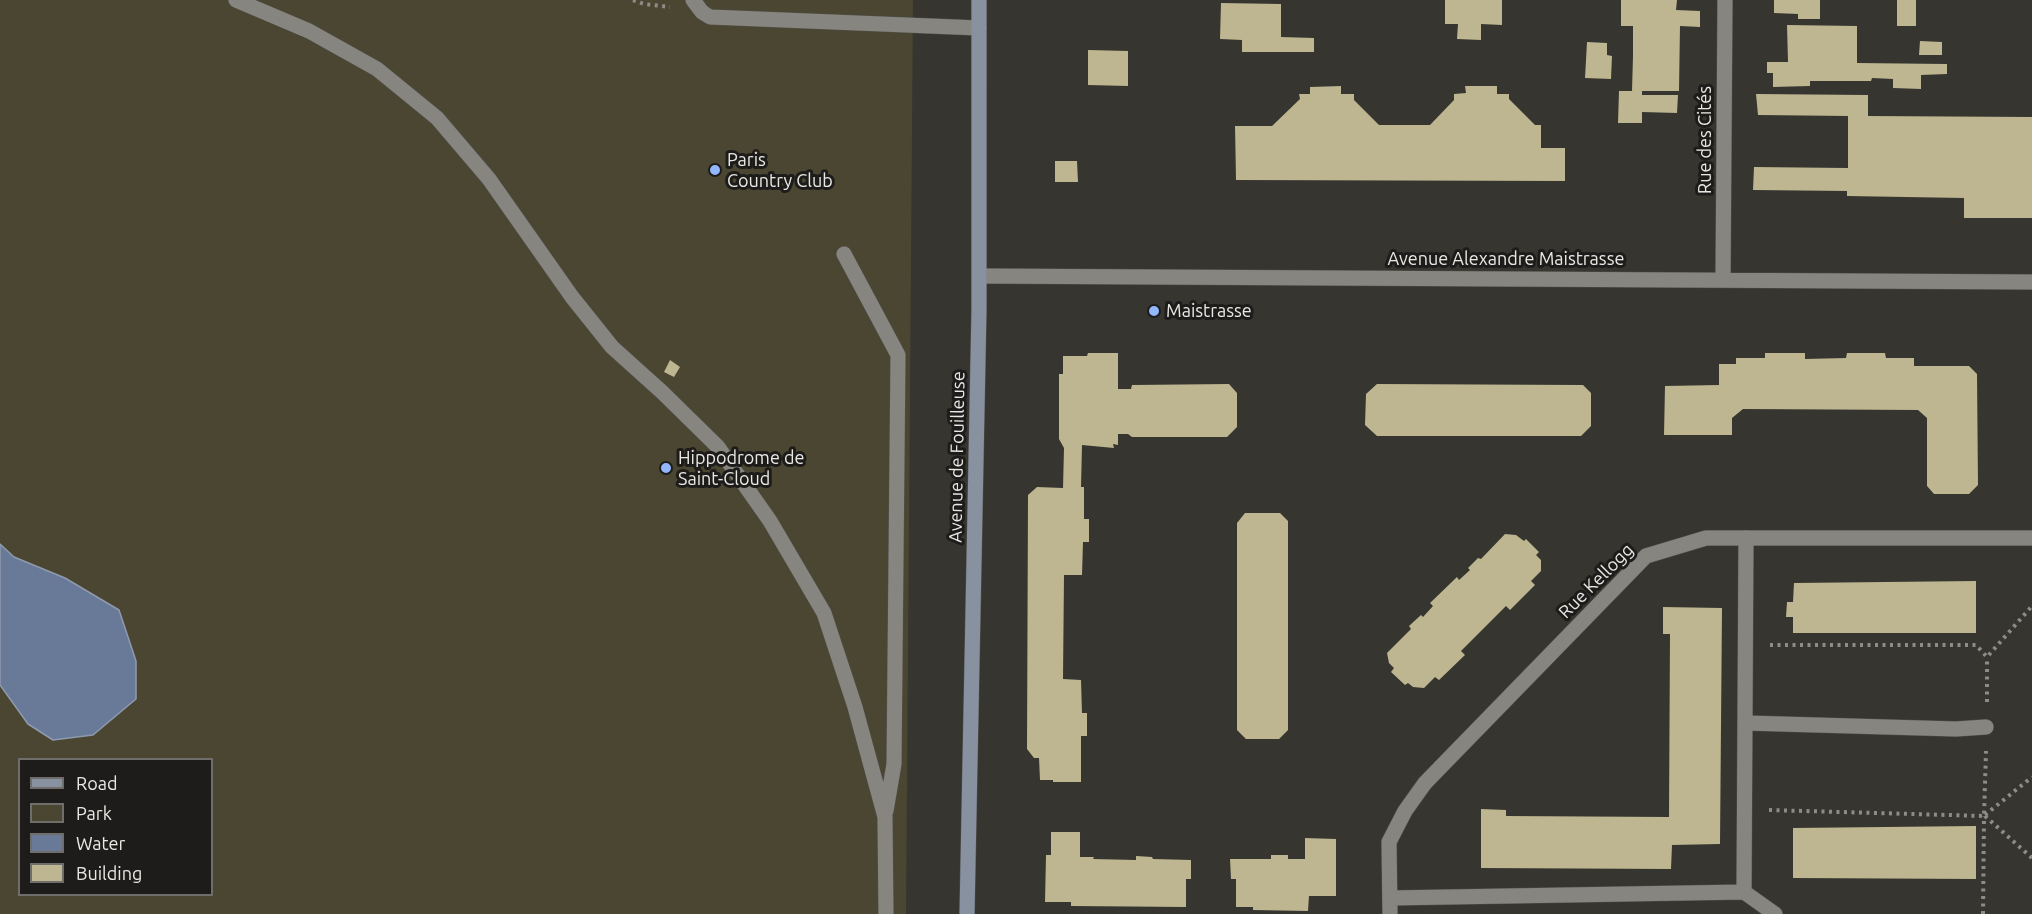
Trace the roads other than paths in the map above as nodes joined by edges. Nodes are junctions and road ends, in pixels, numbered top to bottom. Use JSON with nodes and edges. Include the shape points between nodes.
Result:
{"nodes":[{"id":1,"x":236,"y":0,"type":"edge"},
{"id":2,"x":979,"y":0,"type":"edge"},
{"id":3,"x":1725,"y":0,"type":"edge"},
{"id":4,"x":696,"y":4,"type":"edge"},
{"id":5,"x":979,"y":28,"type":"junction"},
{"id":6,"x":844,"y":254,"type":"dead end"},
{"id":7,"x":980,"y":276,"type":"junction"},
{"id":8,"x":1723,"y":279,"type":"junction"},
{"id":9,"x":2032,"y":282,"type":"edge"},
{"id":10,"x":1746,"y":538,"type":"junction"},
{"id":11,"x":2032,"y":538,"type":"edge"},
{"id":12,"x":1746,"y":723,"type":"junction"},
{"id":13,"x":1986,"y":727,"type":"road end"},
{"id":14,"x":885,"y":817,"type":"junction"},
{"id":15,"x":1744,"y":892,"type":"junction"},
{"id":16,"x":1390,"y":898,"type":"junction"},
{"id":17,"x":886,"y":914,"type":"edge"},
{"id":18,"x":967,"y":914,"type":"edge"},
{"id":19,"x":1390,"y":914,"type":"edge"},
{"id":20,"x":1775,"y":914,"type":"edge"}],
"edges":[{"from":1,"to":14,"type":"street","via":[[309,31],[376,69],[437,118],[489,179],[612,347],[718,447],[770,521],[824,613]]},
{"from":2,"to":5,"type":"street","name":"Avenue de Fouilleuse"},
{"from":3,"to":8,"type":"street","name":"Rue des Cités"},
{"from":4,"to":5,"type":"street","via":[[711,17]]},
{"from":5,"to":7,"type":"street","name":"Avenue de Fouilleuse"},
{"from":6,"to":14,"type":"street","via":[[898,355],[894,764]]},
{"from":7,"to":8,"type":"street","name":"Avenue Alexandre Maistrasse"},
{"from":7,"to":18,"type":"street","name":"Avenue de Fouilleuse"},
{"from":8,"to":9,"type":"street","name":"Avenue Alexandre Maistrasse"},
{"from":10,"to":11,"type":"street","name":"Rue Kellogg"},
{"from":10,"to":12,"type":"street"},
{"from":10,"to":16,"type":"street","name":"Rue Kellogg","via":[[1706,538],[1647,556],[1425,783],[1389,842]]},
{"from":12,"to":13,"type":"street"},
{"from":12,"to":15,"type":"street"},
{"from":14,"to":17,"type":"street"},
{"from":15,"to":16,"type":"street"},
{"from":15,"to":20,"type":"street"},
{"from":16,"to":19,"type":"street","name":"Rue Kellogg"}]}
